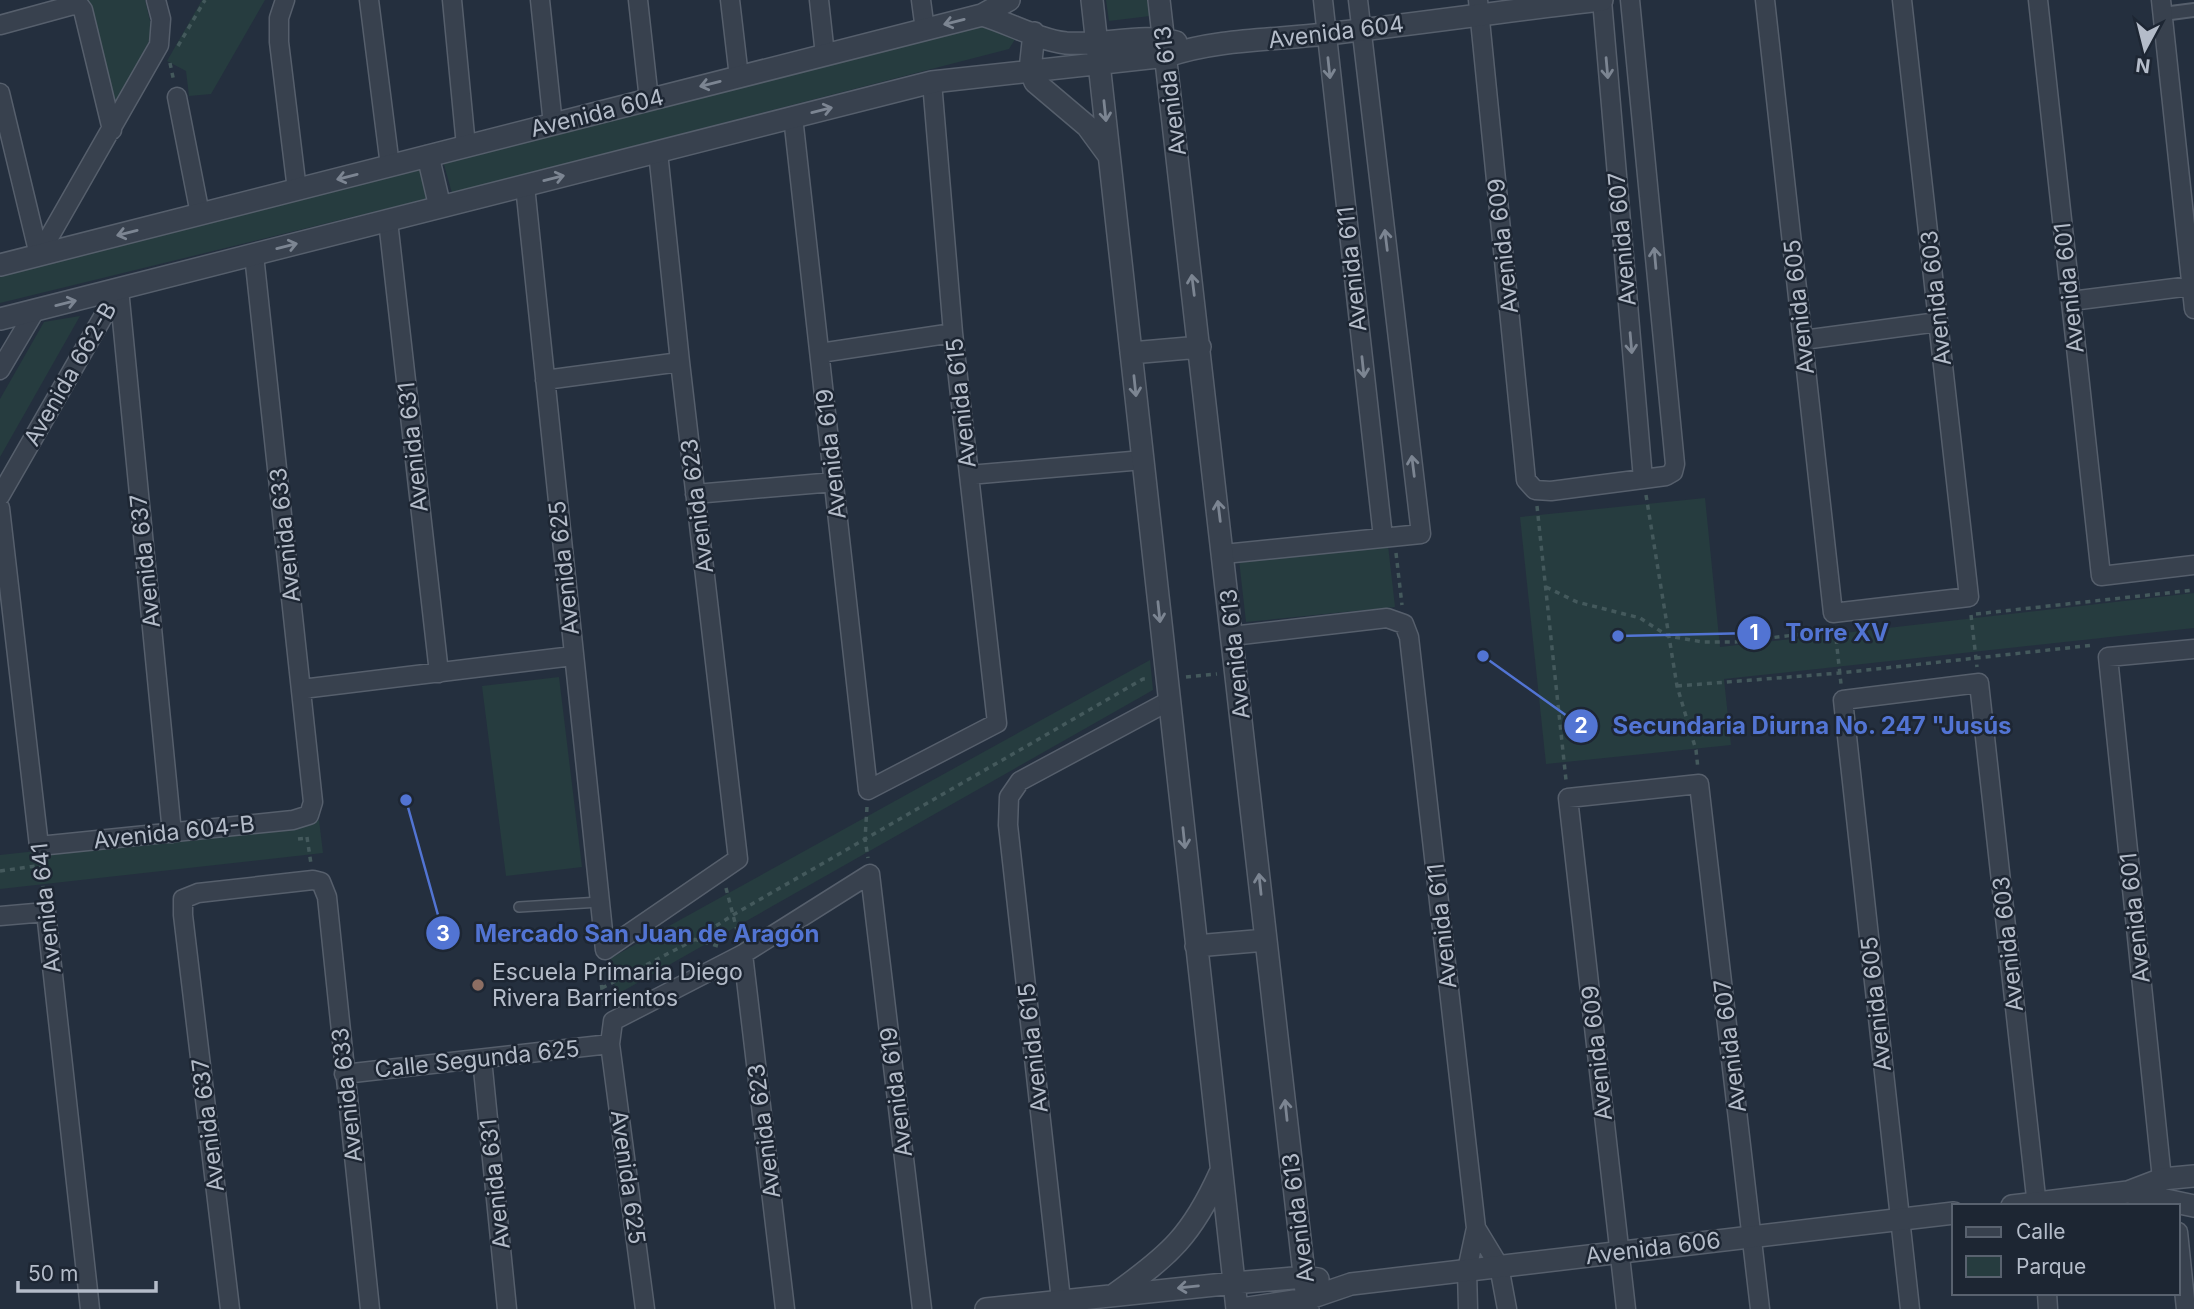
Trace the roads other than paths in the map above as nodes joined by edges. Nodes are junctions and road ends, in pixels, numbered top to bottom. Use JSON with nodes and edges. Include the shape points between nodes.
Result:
{"nodes":[{"id":1,"x":156,"y":0,"type":"edge"},
{"id":2,"x":285,"y":0,"type":"edge"},
{"id":3,"x":369,"y":0,"type":"edge"},
{"id":4,"x":452,"y":0,"type":"edge"},
{"id":5,"x":540,"y":0,"type":"edge"},
{"id":6,"x":638,"y":0,"type":"edge"},
{"id":7,"x":730,"y":0,"type":"edge"},
{"id":8,"x":819,"y":0,"type":"edge"},
{"id":9,"x":921,"y":0,"type":"edge"},
{"id":10,"x":1009,"y":0,"type":"edge"},
{"id":11,"x":1092,"y":0,"type":"edge"},
{"id":12,"x":1159,"y":0,"type":"edge"},
{"id":13,"x":1323,"y":0,"type":"edge"},
{"id":14,"x":1358,"y":0,"type":"edge"},
{"id":15,"x":1602,"y":0,"type":"edge"},
{"id":16,"x":1630,"y":0,"type":"edge"},
{"id":17,"x":1765,"y":0,"type":"edge"},
{"id":18,"x":1902,"y":0,"type":"edge"},
{"id":19,"x":2038,"y":0,"type":"edge"},
{"id":20,"x":1478,"y":7,"type":"edge"},
{"id":21,"x":2162,"y":7,"type":"edge"},
{"id":22,"x":2194,"y":10,"type":"edge"},
{"id":23,"x":982,"y":15,"type":"junction"},
{"id":24,"x":0,"y":25,"type":"edge"},
{"id":25,"x":925,"y":30,"type":"junction"},
{"id":26,"x":1361,"y":30,"type":"junction"},
{"id":27,"x":1034,"y":33,"type":"junction"},
{"id":28,"x":1326,"y":34,"type":"junction"},
{"id":29,"x":1166,"y":48,"type":"junction"},
{"id":30,"x":1098,"y":53,"type":"junction"},
{"id":31,"x":825,"y":55,"type":"junction"},
{"id":32,"x":1030,"y":70,"type":"junction"},
{"id":33,"x":739,"y":77,"type":"junction"},
{"id":34,"x":932,"y":82,"type":"junction"},
{"id":35,"x":0,"y":93,"type":"edge"},
{"id":36,"x":177,"y":97,"type":"dead end"},
{"id":37,"x":649,"y":100,"type":"junction"},
{"id":38,"x":793,"y":117,"type":"junction"},
{"id":39,"x":553,"y":125,"type":"junction"},
{"id":40,"x":112,"y":130,"type":"junction"},
{"id":41,"x":466,"y":146,"type":"junction"},
{"id":42,"x":658,"y":152,"type":"junction"},
{"id":43,"x":428,"y":156,"type":"junction"},
{"id":44,"x":1110,"y":157,"type":"junction"},
{"id":45,"x":390,"y":166,"type":"junction"},
{"id":46,"x":525,"y":186,"type":"junction"},
{"id":47,"x":297,"y":190,"type":"junction"},
{"id":48,"x":440,"y":207,"type":"junction"},
{"id":49,"x":200,"y":214,"type":"junction"},
{"id":50,"x":388,"y":221,"type":"junction"},
{"id":51,"x":39,"y":255,"type":"junction"},
{"id":52,"x":254,"y":255,"type":"junction"},
{"id":53,"x":0,"y":265,"type":"edge"},
{"id":54,"x":2191,"y":286,"type":"junction"},
{"id":55,"x":118,"y":289,"type":"junction"},
{"id":56,"x":2071,"y":301,"type":"junction"},
{"id":57,"x":2194,"y":309,"type":"edge"},
{"id":58,"x":35,"y":311,"type":"junction"},
{"id":59,"x":0,"y":320,"type":"edge"},
{"id":60,"x":1938,"y":322,"type":"junction"},
{"id":61,"x":953,"y":333,"type":"junction"},
{"id":62,"x":1802,"y":340,"type":"junction"},
{"id":63,"x":1200,"y":347,"type":"junction"},
{"id":64,"x":820,"y":353,"type":"junction"},
{"id":65,"x":1131,"y":353,"type":"junction"},
{"id":66,"x":680,"y":362,"type":"junction"},
{"id":67,"x":0,"y":370,"type":"edge"},
{"id":68,"x":545,"y":380,"type":"junction"},
{"id":69,"x":1143,"y":460,"type":"junction"},
{"id":70,"x":969,"y":475,"type":"junction"},
{"id":71,"x":1643,"y":479,"type":"junction"},
{"id":72,"x":834,"y":482,"type":"junction"},
{"id":73,"x":695,"y":494,"type":"junction"},
{"id":74,"x":0,"y":496,"type":"edge"},
{"id":75,"x":0,"y":508,"type":"edge"},
{"id":76,"x":1388,"y":537,"type":"junction"},
{"id":77,"x":1224,"y":554,"type":"junction"},
{"id":78,"x":2194,"y":565,"type":"edge"},
{"id":79,"x":1833,"y":613,"type":"joint"},
{"id":80,"x":1232,"y":636,"type":"junction"},
{"id":81,"x":2194,"y":649,"type":"edge"},
{"id":82,"x":573,"y":656,"type":"junction"},
{"id":83,"x":439,"y":673,"type":"junction"},
{"id":84,"x":302,"y":689,"type":"junction"},
{"id":85,"x":1843,"y":700,"type":"joint"},
{"id":86,"x":1169,"y":701,"type":"junction"},
{"id":87,"x":868,"y":790,"type":"joint"},
{"id":88,"x":1568,"y":798,"type":"joint"},
{"id":89,"x":307,"y":816,"type":"joint"},
{"id":90,"x":172,"y":833,"type":"junction"},
{"id":91,"x":39,"y":846,"type":"joint"},
{"id":92,"x":183,"y":900,"type":"joint"},
{"id":93,"x":600,"y":902,"type":"junction"},
{"id":94,"x":519,"y":907,"type":"dead end"},
{"id":95,"x":0,"y":916,"type":"edge"},
{"id":96,"x":1266,"y":940,"type":"junction"},
{"id":97,"x":1196,"y":946,"type":"junction"},
{"id":98,"x":605,"y":950,"type":"joint"},
{"id":99,"x":743,"y":954,"type":"junction"},
{"id":100,"x":610,"y":1044,"type":"junction"},
{"id":101,"x":482,"y":1059,"type":"junction"},
{"id":102,"x":344,"y":1074,"type":"junction"},
{"id":103,"x":1220,"y":1171,"type":"junction"},
{"id":104,"x":2194,"y":1175,"type":"edge"},
{"id":105,"x":2162,"y":1179,"type":"junction"},
{"id":106,"x":2129,"y":1192,"type":"junction"},
{"id":107,"x":2037,"y":1204,"type":"edge"},
{"id":108,"x":2177,"y":1204,"type":"edge"},
{"id":109,"x":1952,"y":1213,"type":"edge"},
{"id":110,"x":1900,"y":1219,"type":"junction"},
{"id":111,"x":1476,"y":1228,"type":"junction"},
{"id":112,"x":1752,"y":1236,"type":"junction"},
{"id":113,"x":2180,"y":1251,"type":"edge"},
{"id":114,"x":1619,"y":1252,"type":"junction"},
{"id":115,"x":1499,"y":1266,"type":"junction"},
{"id":116,"x":1467,"y":1270,"type":"junction"},
{"id":117,"x":1305,"y":1277,"type":"junction"},
{"id":118,"x":1234,"y":1283,"type":"junction"},
{"id":119,"x":1351,"y":1284,"type":"junction"},
{"id":120,"x":1113,"y":1295,"type":"junction"},
{"id":121,"x":1061,"y":1300,"type":"junction"},
{"id":122,"x":1148,"y":1300,"type":"edge"},
{"id":123,"x":1308,"y":1304,"type":"edge"},
{"id":124,"x":90,"y":1309,"type":"edge"},
{"id":125,"x":230,"y":1309,"type":"edge"},
{"id":126,"x":370,"y":1309,"type":"edge"},
{"id":127,"x":507,"y":1309,"type":"edge"},
{"id":128,"x":645,"y":1309,"type":"edge"},
{"id":129,"x":785,"y":1309,"type":"edge"},
{"id":130,"x":922,"y":1309,"type":"edge"},
{"id":131,"x":986,"y":1309,"type":"edge"},
{"id":132,"x":1239,"y":1309,"type":"edge"},
{"id":133,"x":1468,"y":1309,"type":"edge"},
{"id":134,"x":1507,"y":1309,"type":"edge"},
{"id":135,"x":1626,"y":1309,"type":"edge"},
{"id":136,"x":1760,"y":1309,"type":"edge"},
{"id":137,"x":1910,"y":1309,"type":"edge"},
{"id":138,"x":2186,"y":1309,"type":"edge"}],
"edges":[{"from":1,"to":40,"type":"street","via":[[161,19],[159,46]]},
{"from":2,"to":47,"type":"street","via":[[279,42]]},
{"from":3,"to":45,"type":"street"},
{"from":4,"to":41,"type":"street"},
{"from":5,"to":39,"type":"street"},
{"from":6,"to":37,"type":"street"},
{"from":7,"to":33,"type":"street"},
{"from":8,"to":31,"type":"street"},
{"from":9,"to":25,"type":"street"},
{"from":10,"to":23,"type":"street"},
{"from":11,"to":30,"type":"street"},
{"from":12,"to":29,"type":"street","name":"Avenida 613"},
{"from":13,"to":28,"type":"street","name":"Avenida 611"},
{"from":14,"to":26,"type":"street","name":"Avenida 611"},
{"from":15,"to":20,"type":"street","name":"Avenida 604"},
{"from":15,"to":71,"type":"street","name":"Avenida 607","one_way":true},
{"from":71,"to":16,"type":"street","name":"Avenida 607","one_way":true,"via":[[1673,472],[1675,464]]},
{"from":17,"to":62,"type":"street","name":"Avenida 605"},
{"from":18,"to":60,"type":"street","name":"Avenida 603"},
{"from":19,"to":56,"type":"street","name":"Avenida 601"},
{"from":20,"to":26,"type":"street","name":"Avenida 604"},
{"from":20,"to":71,"type":"street","name":"Avenida 609","via":[[1526,480],[1535,489],[1551,491]]},
{"from":21,"to":22,"type":"street"},
{"from":21,"to":54,"type":"street"},
{"from":23,"to":25,"type":"street","name":"Avenida 604","one_way":true},
{"from":23,"to":27,"type":"street","name":"Avenida 604"},
{"from":24,"to":40,"type":"street","via":[[80,6]]},
{"from":25,"to":31,"type":"street","name":"Avenida 604"},
{"from":26,"to":28,"type":"street","name":"Avenida 604"},
{"from":76,"to":26,"type":"street","name":"Avenida 611","one_way":true,"via":[[1421,534]]},
{"from":27,"to":30,"type":"street","name":"Avenida 604"},
{"from":27,"to":32,"type":"street"},
{"from":28,"to":29,"type":"street","name":"Avenida 604"},
{"from":28,"to":76,"type":"street","name":"Avenida 611","one_way":true},
{"from":29,"to":30,"type":"street","name":"Avenida 604"},
{"from":63,"to":29,"type":"street","name":"Avenida 613","one_way":true},
{"from":30,"to":32,"type":"street","name":"Avenida 604"},
{"from":30,"to":44,"type":"street","one_way":true},
{"from":31,"to":33,"type":"street","name":"Avenida 604"},
{"from":32,"to":34,"type":"street","name":"Avenida 604"},
{"from":32,"to":44,"type":"street","via":[[1035,82],[1087,126]]},
{"from":33,"to":37,"type":"street","name":"Avenida 604","one_way":true},
{"from":38,"to":34,"type":"street","name":"Avenida 604","one_way":true},
{"from":34,"to":61,"type":"street","name":"Avenida 615"},
{"from":35,"to":51,"type":"street"},
{"from":36,"to":49,"type":"street"},
{"from":37,"to":39,"type":"street","name":"Avenida 604"},
{"from":38,"to":42,"type":"street","name":"Avenida 604"},
{"from":38,"to":64,"type":"street","name":"Avenida 619"},
{"from":39,"to":41,"type":"street","name":"Avenida 604"},
{"from":40,"to":51,"type":"street"},
{"from":41,"to":43,"type":"street","name":"Avenida 604"},
{"from":46,"to":42,"type":"street","name":"Avenida 604","one_way":true},
{"from":42,"to":66,"type":"street","name":"Avenida 623"},
{"from":43,"to":45,"type":"street","name":"Avenida 604"},
{"from":43,"to":48,"type":"street"},
{"from":44,"to":65,"type":"street"},
{"from":45,"to":47,"type":"street","name":"Avenida 604","one_way":true},
{"from":46,"to":48,"type":"street","name":"Avenida 604"},
{"from":46,"to":68,"type":"street","name":"Avenida 625"},
{"from":47,"to":49,"type":"street","name":"Avenida 604"},
{"from":48,"to":50,"type":"street","name":"Avenida 604"},
{"from":49,"to":51,"type":"street","name":"Avenida 604","one_way":true},
{"from":52,"to":50,"type":"street","name":"Avenida 604","one_way":true},
{"from":50,"to":83,"type":"street","name":"Avenida 631"},
{"from":51,"to":53,"type":"street","name":"Avenida 604"},
{"from":52,"to":55,"type":"street","name":"Avenida 604"},
{"from":52,"to":84,"type":"street","name":"Avenida 633"},
{"from":54,"to":56,"type":"street"},
{"from":54,"to":57,"type":"street"},
{"from":58,"to":55,"type":"street","name":"Avenida 604","one_way":true},
{"from":55,"to":74,"type":"street","name":"Avenida 662-B"},
{"from":55,"to":90,"type":"street","name":"Avenida 637"},
{"from":56,"to":78,"type":"street","name":"Avenida 601","via":[[2101,576]]},
{"from":58,"to":59,"type":"street","name":"Avenida 604"},
{"from":58,"to":67,"type":"street"},
{"from":60,"to":62,"type":"street"},
{"from":60,"to":79,"type":"street","name":"Avenida 603","via":[[1969,597]]},
{"from":61,"to":64,"type":"street"},
{"from":61,"to":70,"type":"street","name":"Avenida 615"},
{"from":62,"to":79,"type":"street","name":"Avenida 605"},
{"from":63,"to":65,"type":"street"},
{"from":77,"to":63,"type":"street","name":"Avenida 613","one_way":true},
{"from":64,"to":72,"type":"street","name":"Avenida 619"},
{"from":65,"to":69,"type":"street","one_way":true},
{"from":66,"to":68,"type":"street"},
{"from":66,"to":73,"type":"street","name":"Avenida 623"},
{"from":68,"to":82,"type":"street","name":"Avenida 625"},
{"from":69,"to":70,"type":"street"},
{"from":69,"to":86,"type":"street","one_way":true},
{"from":70,"to":87,"type":"street","name":"Avenida 615","via":[[997,723]]},
{"from":72,"to":73,"type":"street"},
{"from":72,"to":87,"type":"street","name":"Avenida 619"},
{"from":73,"to":98,"type":"street","name":"Avenida 623","via":[[738,859]]},
{"from":75,"to":91,"type":"street","name":"Avenida 641"},
{"from":76,"to":77,"type":"street"},
{"from":77,"to":80,"type":"street","name":"Avenida 613"},
{"from":96,"to":80,"type":"street","name":"Avenida 613","one_way":true},
{"from":80,"to":111,"type":"street","name":"Avenida 611","via":[[1387,618],[1404,624]]},
{"from":81,"to":105,"type":"street","name":"Avenida 601","via":[[2102,651]]},
{"from":82,"to":83,"type":"street"},
{"from":82,"to":93,"type":"street","name":"Avenida 625"},
{"from":83,"to":84,"type":"street"},
{"from":84,"to":89,"type":"street","name":"Avenida 633","via":[[313,802]]},
{"from":85,"to":107,"type":"street","name":"Avenida 603","via":[[1979,682]]},
{"from":85,"to":110,"type":"street","name":"Avenida 605"},
{"from":86,"to":97,"type":"street","one_way":true},
{"from":86,"to":121,"type":"street","name":"Avenida 615","via":[[1020,781],[1009,797],[1008,825]]},
{"from":88,"to":112,"type":"street","name":"Avenida 607","via":[[1699,784]]},
{"from":88,"to":114,"type":"street","name":"Avenida 609"},
{"from":89,"to":90,"type":"street","name":"Avenida 604-B"},
{"from":90,"to":91,"type":"street","name":"Avenida 604-B"},
{"from":92,"to":102,"type":"street","name":"Avenida 633","via":[[198,893],[317,881],[327,897]]},
{"from":92,"to":125,"type":"street","name":"Avenida 637"},
{"from":93,"to":94,"type":"lane"},
{"from":93,"to":98,"type":"street","name":"Avenida 625"},
{"from":95,"to":124,"type":"street","name":"Avenida 641","via":[[46,912]]},
{"from":96,"to":97,"type":"street"},
{"from":117,"to":96,"type":"street","name":"Avenida 613","one_way":true},
{"from":97,"to":103,"type":"street"},
{"from":99,"to":100,"type":"street","via":[[613,1021]]},
{"from":99,"to":129,"type":"street","name":"Avenida 623"},
{"from":99,"to":130,"type":"street","name":"Avenida 619","via":[[870,874]]},
{"from":100,"to":101,"type":"street","name":"Calle Segunda 625"},
{"from":100,"to":128,"type":"street","name":"Avenida 625"},
{"from":101,"to":102,"type":"street","name":"Calle Segunda 625"},
{"from":101,"to":127,"type":"street","name":"Avenida 631"},
{"from":102,"to":126,"type":"street","name":"Avenida 633"},
{"from":103,"to":118,"type":"street"},
{"from":103,"to":120,"type":"street","via":[[1187,1233],[1168,1254]]},
{"from":104,"to":105,"type":"street"},
{"from":105,"to":106,"type":"street"},
{"from":106,"to":107,"type":"street"},
{"from":106,"to":108,"type":"street"},
{"from":109,"to":110,"type":"street","name":"Avenida 606"},
{"from":110,"to":112,"type":"street","name":"Avenida 606"},
{"from":110,"to":137,"type":"street","name":"Avenida 605"},
{"from":111,"to":115,"type":"street","name":"Avenida 611"},
{"from":111,"to":116,"type":"street","name":"Avenida 611"},
{"from":112,"to":114,"type":"street","name":"Avenida 606"},
{"from":112,"to":136,"type":"street","name":"Avenida 607"},
{"from":113,"to":138,"type":"street"},
{"from":114,"to":115,"type":"street","name":"Avenida 606"},
{"from":114,"to":135,"type":"street","name":"Avenida 609"},
{"from":115,"to":116,"type":"street","name":"Avenida 606"},
{"from":115,"to":134,"type":"street","name":"Avenida 611"},
{"from":116,"to":119,"type":"street","name":"Avenida 606"},
{"from":116,"to":133,"type":"street","name":"Avenida 611"},
{"from":117,"to":118,"type":"street","name":"Avenida 606"},
{"from":117,"to":119,"type":"street","name":"Avenida 606"},
{"from":117,"to":123,"type":"street","name":"Avenida 613"},
{"from":118,"to":122,"type":"street","name":"Avenida 606","one_way":true},
{"from":118,"to":132,"type":"street"},
{"from":119,"to":123,"type":"street","name":"Avenida 606"},
{"from":120,"to":121,"type":"street","name":"Avenida 606"},
{"from":120,"to":122,"type":"street","name":"Avenida 606"},
{"from":121,"to":131,"type":"street","name":"Avenida 606"},
{"from":123,"to":132,"type":"street","name":"Avenida 606"}]}
